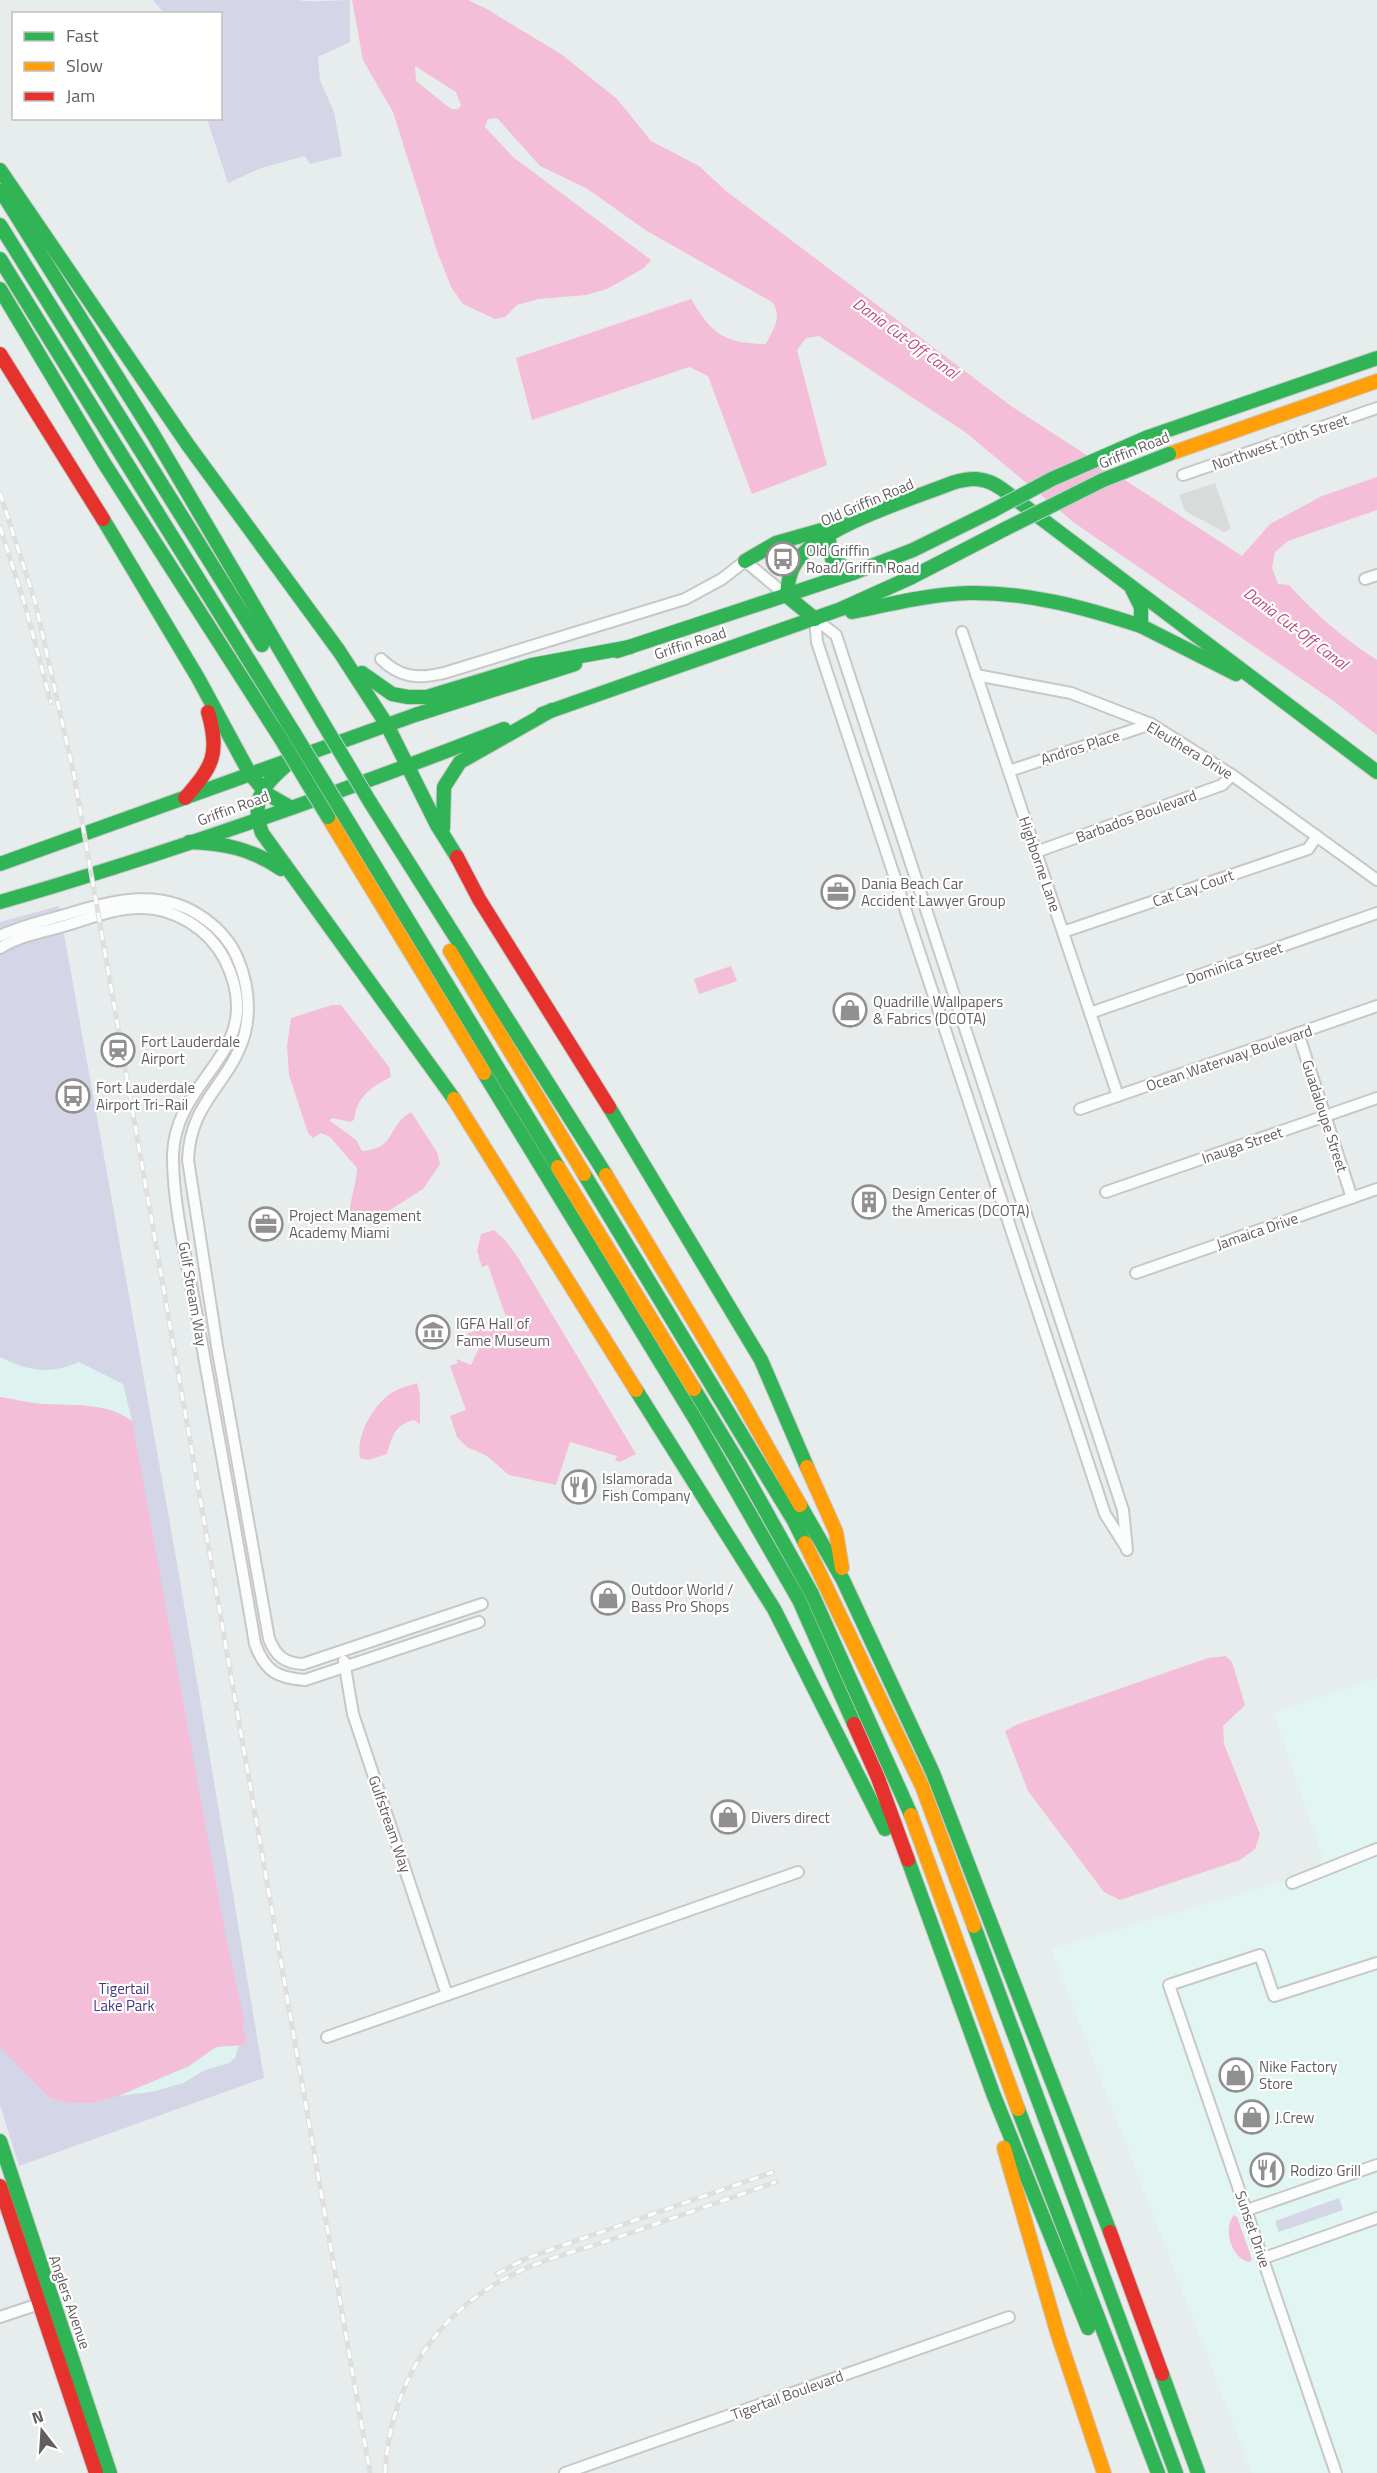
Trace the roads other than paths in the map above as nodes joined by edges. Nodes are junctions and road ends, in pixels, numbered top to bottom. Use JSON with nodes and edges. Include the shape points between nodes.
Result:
{"nodes":[{"id":1,"x":0,"y":170,"type":"edge"},
{"id":2,"x":0,"y":189,"type":"edge"},
{"id":3,"x":0,"y":225,"type":"edge"},
{"id":4,"x":0,"y":259,"type":"edge"},
{"id":5,"x":0,"y":289,"type":"edge"},
{"id":6,"x":0,"y":354,"type":"edge"},
{"id":7,"x":1377,"y":358,"type":"edge"},
{"id":8,"x":1377,"y":381,"type":"edge"},
{"id":9,"x":1377,"y":408,"type":"edge"},
{"id":10,"x":1183,"y":476,"type":"dead end"},
{"id":11,"x":851,"y":523,"type":"junction"},
{"id":12,"x":828,"y":534,"type":"junction"},
{"id":13,"x":746,"y":561,"type":"junction"},
{"id":14,"x":853,"y":573,"type":"junction"},
{"id":15,"x":1377,"y":575,"type":"edge"},
{"id":16,"x":1365,"y":579,"type":"dead end"},
{"id":17,"x":1129,"y":585,"type":"junction"},
{"id":18,"x":787,"y":596,"type":"junction"},
{"id":19,"x":815,"y":619,"type":"junction"},
{"id":20,"x":1141,"y":627,"type":"junction"},
{"id":21,"x":962,"y":632,"type":"dead end"},
{"id":22,"x":630,"y":647,"type":"junction"},
{"id":23,"x":381,"y":659,"type":"dead end"},
{"id":24,"x":349,"y":666,"type":"junction"},
{"id":25,"x":976,"y":675,"type":"junction"},
{"id":26,"x":198,"y":678,"type":"junction"},
{"id":27,"x":1293,"y":708,"type":"junction"},
{"id":28,"x":552,"y":710,"type":"junction"},
{"id":29,"x":1151,"y":724,"type":"junction"},
{"id":30,"x":318,"y":725,"type":"junction"},
{"id":31,"x":387,"y":725,"type":"junction"},
{"id":32,"x":292,"y":759,"type":"junction"},
{"id":33,"x":408,"y":766,"type":"junction"},
{"id":34,"x":1009,"y":771,"type":"junction"},
{"id":35,"x":1377,"y":772,"type":"edge"},
{"id":36,"x":250,"y":774,"type":"junction"},
{"id":37,"x":1232,"y":775,"type":"junction"},
{"id":38,"x":262,"y":789,"type":"junction"},
{"id":39,"x":185,"y":798,"type":"junction"},
{"id":40,"x":366,"y":803,"type":"junction"},
{"id":41,"x":288,"y":806,"type":"junction"},
{"id":42,"x":255,"y":818,"type":"junction"},
{"id":43,"x":442,"y":831,"type":"junction"},
{"id":44,"x":1317,"y":836,"type":"junction"},
{"id":45,"x":189,"y":842,"type":"junction"},
{"id":46,"x":1036,"y":852,"type":"junction"},
{"id":47,"x":32,"y":853,"type":"junction"},
{"id":48,"x":0,"y":864,"type":"edge"},
{"id":49,"x":0,"y":875,"type":"edge"},
{"id":50,"x":295,"y":880,"type":"junction"},
{"id":51,"x":1377,"y":880,"type":"edge"},
{"id":52,"x":0,"y":902,"type":"edge"},
{"id":53,"x":1377,"y":913,"type":"edge"},
{"id":54,"x":1063,"y":932,"type":"junction"},
{"id":55,"x":0,"y":936,"type":"edge"},
{"id":56,"x":0,"y":948,"type":"edge"},
{"id":57,"x":1377,"y":1006,"type":"edge"},
{"id":58,"x":1090,"y":1013,"type":"junction"},
{"id":59,"x":1298,"y":1033,"type":"junction"},
{"id":60,"x":1118,"y":1096,"type":"junction"},
{"id":61,"x":1377,"y":1098,"type":"edge"},
{"id":62,"x":1080,"y":1109,"type":"dead end"},
{"id":63,"x":1325,"y":1116,"type":"junction"},
{"id":64,"x":1377,"y":1189,"type":"edge"},
{"id":65,"x":1106,"y":1192,"type":"dead end"},
{"id":66,"x":1352,"y":1198,"type":"junction"},
{"id":67,"x":1136,"y":1273,"type":"dead end"},
{"id":68,"x":843,"y":1580,"type":"junction"},
{"id":69,"x":482,"y":1604,"type":"dead end"},
{"id":70,"x":479,"y":1623,"type":"dead end"},
{"id":71,"x":342,"y":1650,"type":"junction"},
{"id":72,"x":345,"y":1665,"type":"junction"},
{"id":73,"x":1377,"y":1849,"type":"edge"},
{"id":74,"x":798,"y":1872,"type":"dead end"},
{"id":75,"x":1292,"y":1882,"type":"dead end"},
{"id":76,"x":923,"y":1904,"type":"junction"},
{"id":77,"x":1377,"y":1963,"type":"edge"},
{"id":78,"x":447,"y":1995,"type":"junction"},
{"id":79,"x":327,"y":2037,"type":"dead end"},
{"id":80,"x":994,"y":2096,"type":"junction"},
{"id":81,"x":0,"y":2142,"type":"edge"},
{"id":82,"x":1377,"y":2165,"type":"edge"},
{"id":83,"x":0,"y":2186,"type":"edge"},
{"id":84,"x":1247,"y":2210,"type":"junction"},
{"id":85,"x":1377,"y":2218,"type":"edge"},
{"id":86,"x":1264,"y":2258,"type":"junction"},
{"id":87,"x":1091,"y":2298,"type":"junction"},
{"id":88,"x":39,"y":2304,"type":"junction"},
{"id":89,"x":0,"y":2317,"type":"edge"},
{"id":90,"x":1009,"y":2317,"type":"dead end"},
{"id":91,"x":1120,"y":2409,"type":"junction"},
{"id":92,"x":96,"y":2473,"type":"edge"},
{"id":93,"x":110,"y":2473,"type":"edge"},
{"id":94,"x":565,"y":2473,"type":"edge"},
{"id":95,"x":1104,"y":2473,"type":"edge"},
{"id":96,"x":1145,"y":2473,"type":"edge"},
{"id":97,"x":1158,"y":2473,"type":"edge"},
{"id":98,"x":1176,"y":2473,"type":"edge"},
{"id":99,"x":1198,"y":2473,"type":"edge"},
{"id":100,"x":1336,"y":2473,"type":"edge"}],
"edges":[{"from":1,"to":24,"type":"main road","via":[[195,454]]},
{"from":2,"to":30,"type":"main road","via":[[153,434]]},
{"from":3,"to":30,"type":"main road"},
{"from":4,"to":87,"type":"main road","bridge":true,"via":[[740,1465],[812,1594],[903,1792],[996,2052]]},
{"from":5,"to":76,"type":"main road","bridge":true,"via":[[104,462],[281,739],[698,1422],[799,1600],[878,1778]]},
{"from":6,"to":26,"type":"main road"},
{"from":7,"to":14,"type":"main road","name":"Griffin Road","bridge":true,"via":[[1148,437],[1052,479],[913,550]]},
{"from":8,"to":19,"type":"main road","name":"Griffin Road","bridge":true,"via":[[1103,480],[894,586]]},
{"from":9,"to":10,"type":"street","name":"Northwest 10th Street"},
{"from":11,"to":12,"type":"main road","name":"Old Griffin Road"},
{"from":11,"to":13,"type":"main road","via":[[782,542]]},
{"from":11,"to":17,"type":"main road","name":"Old Griffin Road","via":[[980,478],[1002,489]]},
{"from":12,"to":14,"type":"main road","via":[[832,559]]},
{"from":12,"to":18,"type":"main road","name":"Old Griffin Road","via":[[790,572]]},
{"from":13,"to":18,"type":"street"},
{"from":13,"to":23,"type":"street","via":[[685,599],[444,673],[407,676]]},
{"from":14,"to":18,"type":"main road","name":"Griffin Road"},
{"from":15,"to":16,"type":"street"},
{"from":17,"to":20,"type":"main road","via":[[1141,607]]},
{"from":17,"to":27,"type":"main road","name":"Old Griffin Road"},
{"from":18,"to":19,"type":"main road"},
{"from":18,"to":22,"type":"main road","name":"Griffin Road"},
{"from":19,"to":19,"type":"street","via":[[817,642],[1106,1514],[1127,1550],[1123,1510],[836,635]]},
{"from":19,"to":20,"type":"main road","name":"Old Griffin Road","via":[[942,595],[985,593],[1059,604]]},
{"from":19,"to":28,"type":"main road","name":"Griffin Road"},
{"from":20,"to":27,"type":"main road","name":"Old Griffin Road","via":[[1208,658]]},
{"from":21,"to":25,"type":"street","name":"Highborne Lane"},
{"from":22,"to":24,"type":"main road","via":[[532,665],[409,699],[375,687]]},
{"from":22,"to":31,"type":"main road","name":"Griffin Road"},
{"from":24,"to":31,"type":"main road"},
{"from":25,"to":29,"type":"street","name":"Eleuthera Drive","via":[[1071,693]]},
{"from":25,"to":34,"type":"street","name":"Highborne Lane"},
{"from":26,"to":36,"type":"main road"},
{"from":26,"to":39,"type":"main road","via":[[215,746],[204,778]]},
{"from":27,"to":35,"type":"main road","name":"Old Griffin Road"},
{"from":28,"to":33,"type":"main road","name":"Griffin Road"},
{"from":28,"to":43,"type":"main road","via":[[465,758],[454,768],[442,794]]},
{"from":29,"to":34,"type":"street","name":"Andros Place"},
{"from":29,"to":37,"type":"street","name":"Eleuthera Drive"},
{"from":30,"to":40,"type":"main road","bridge":true},
{"from":31,"to":32,"type":"main road","name":"Griffin Road"},
{"from":31,"to":33,"type":"main road"},
{"from":32,"to":36,"type":"main road","name":"Griffin Road"},
{"from":32,"to":38,"type":"main road"},
{"from":33,"to":41,"type":"main road","name":"Griffin Road"},
{"from":33,"to":43,"type":"main road"},
{"from":34,"to":46,"type":"street","name":"Highborne Lane"},
{"from":36,"to":38,"type":"main road"},
{"from":36,"to":39,"type":"main road","name":"Griffin Road"},
{"from":37,"to":44,"type":"street","name":"Eleuthera Drive"},
{"from":37,"to":46,"type":"street","name":"Barbados Boulevard","via":[[1222,785]]},
{"from":38,"to":41,"type":"main road"},
{"from":38,"to":42,"type":"main road"},
{"from":39,"to":47,"type":"main road","name":"Griffin Road"},
{"from":40,"to":68,"type":"main road","via":[[566,1109],[737,1393]]},
{"from":40,"to":98,"type":"main road","via":[[794,1521],[922,1786]]},
{"from":41,"to":42,"type":"main road","name":"Griffin Road"},
{"from":42,"to":45,"type":"main road","name":"Griffin Road"},
{"from":42,"to":50,"type":"main road"},
{"from":43,"to":68,"type":"main road","via":[[479,900],[612,1110],[761,1360],[836,1532]]},
{"from":44,"to":51,"type":"street","name":"Eleuthera Drive"},
{"from":44,"to":54,"type":"street","name":"Cat Cay Court","via":[[1308,849]]},
{"from":45,"to":50,"type":"main road","via":[[249,849]]},
{"from":45,"to":52,"type":"main road","name":"Griffin Road","via":[[84,879]]},
{"from":46,"to":54,"type":"street","name":"Highborne Lane"},
{"from":47,"to":48,"type":"main road","name":"Griffin Road"},
{"from":47,"to":49,"type":"main road","via":[[17,868]]},
{"from":50,"to":76,"type":"main road","via":[[445,1085],[774,1609]]},
{"from":53,"to":58,"type":"street","name":"Dominica Street"},
{"from":54,"to":58,"type":"street","name":"Highborne Lane"},
{"from":55,"to":71,"type":"street","name":"Gulf Stream Way","via":[[117,900],[155,899],[177,903],[201,916],[222,934],[236,954],[248,994],[245,1031],[239,1052],[194,1123],[188,1160],[193,1196],[269,1639],[274,1651],[292,1663],[303,1664]]},
{"from":56,"to":72,"type":"street","name":"Gulf Stream Way","via":[[80,921],[138,908],[191,922],[212,940],[225,960],[236,996],[232,1035],[217,1065],[191,1095],[174,1142],[185,1249],[259,1654],[273,1673],[285,1679],[305,1680]]},
{"from":57,"to":59,"type":"street","name":"Ocean Waterway Boulevard"},
{"from":58,"to":60,"type":"street","name":"Highborne Lane"},
{"from":59,"to":60,"type":"street","name":"Ocean Waterway Boulevard"},
{"from":59,"to":63,"type":"street","name":"Guadaloupe Street"},
{"from":60,"to":62,"type":"street","name":"Ocean Waterway Boulevard"},
{"from":61,"to":63,"type":"street","name":"Inauga Street"},
{"from":63,"to":65,"type":"street","name":"Inauga Street"},
{"from":63,"to":66,"type":"street","name":"Guadaloupe Street"},
{"from":64,"to":66,"type":"street","name":"Jamaica Drive"},
{"from":66,"to":67,"type":"street","name":"Jamaica Drive"},
{"from":68,"to":99,"type":"main road","via":[[933,1773]]},
{"from":69,"to":71,"type":"street","name":"Gulf Stream Way"},
{"from":70,"to":72,"type":"street","name":"Gulf Stream Way"},
{"from":71,"to":72,"type":"street","name":"Gulfstream Way"},
{"from":72,"to":78,"type":"street","name":"Gulfstream Way","via":[[353,1714]]},
{"from":73,"to":75,"type":"street"},
{"from":74,"to":78,"type":"street"},
{"from":76,"to":80,"type":"main road"},
{"from":77,"to":84,"type":"street","name":"Sunset Drive","via":[[1275,1996],[1260,1955],[1170,1985]]},
{"from":78,"to":79,"type":"street"},
{"from":80,"to":91,"type":"main road"},
{"from":80,"to":95,"type":"main road","via":[[1014,2186]]},
{"from":81,"to":93,"type":"main road","name":"Anglers Avenue"},
{"from":82,"to":84,"type":"street"},
{"from":83,"to":88,"type":"main road","name":"Anglers Avenue"},
{"from":84,"to":86,"type":"street","name":"Sunset Drive"},
{"from":85,"to":86,"type":"street"},
{"from":86,"to":100,"type":"street","name":"Sunset Drive"},
{"from":87,"to":91,"type":"main road"},
{"from":87,"to":97,"type":"main road"},
{"from":88,"to":89,"type":"street"},
{"from":88,"to":92,"type":"main road","name":"Anglers Avenue"},
{"from":90,"to":94,"type":"street","name":"Tigertail Boulevard"},
{"from":91,"to":96,"type":"main road"}]}
